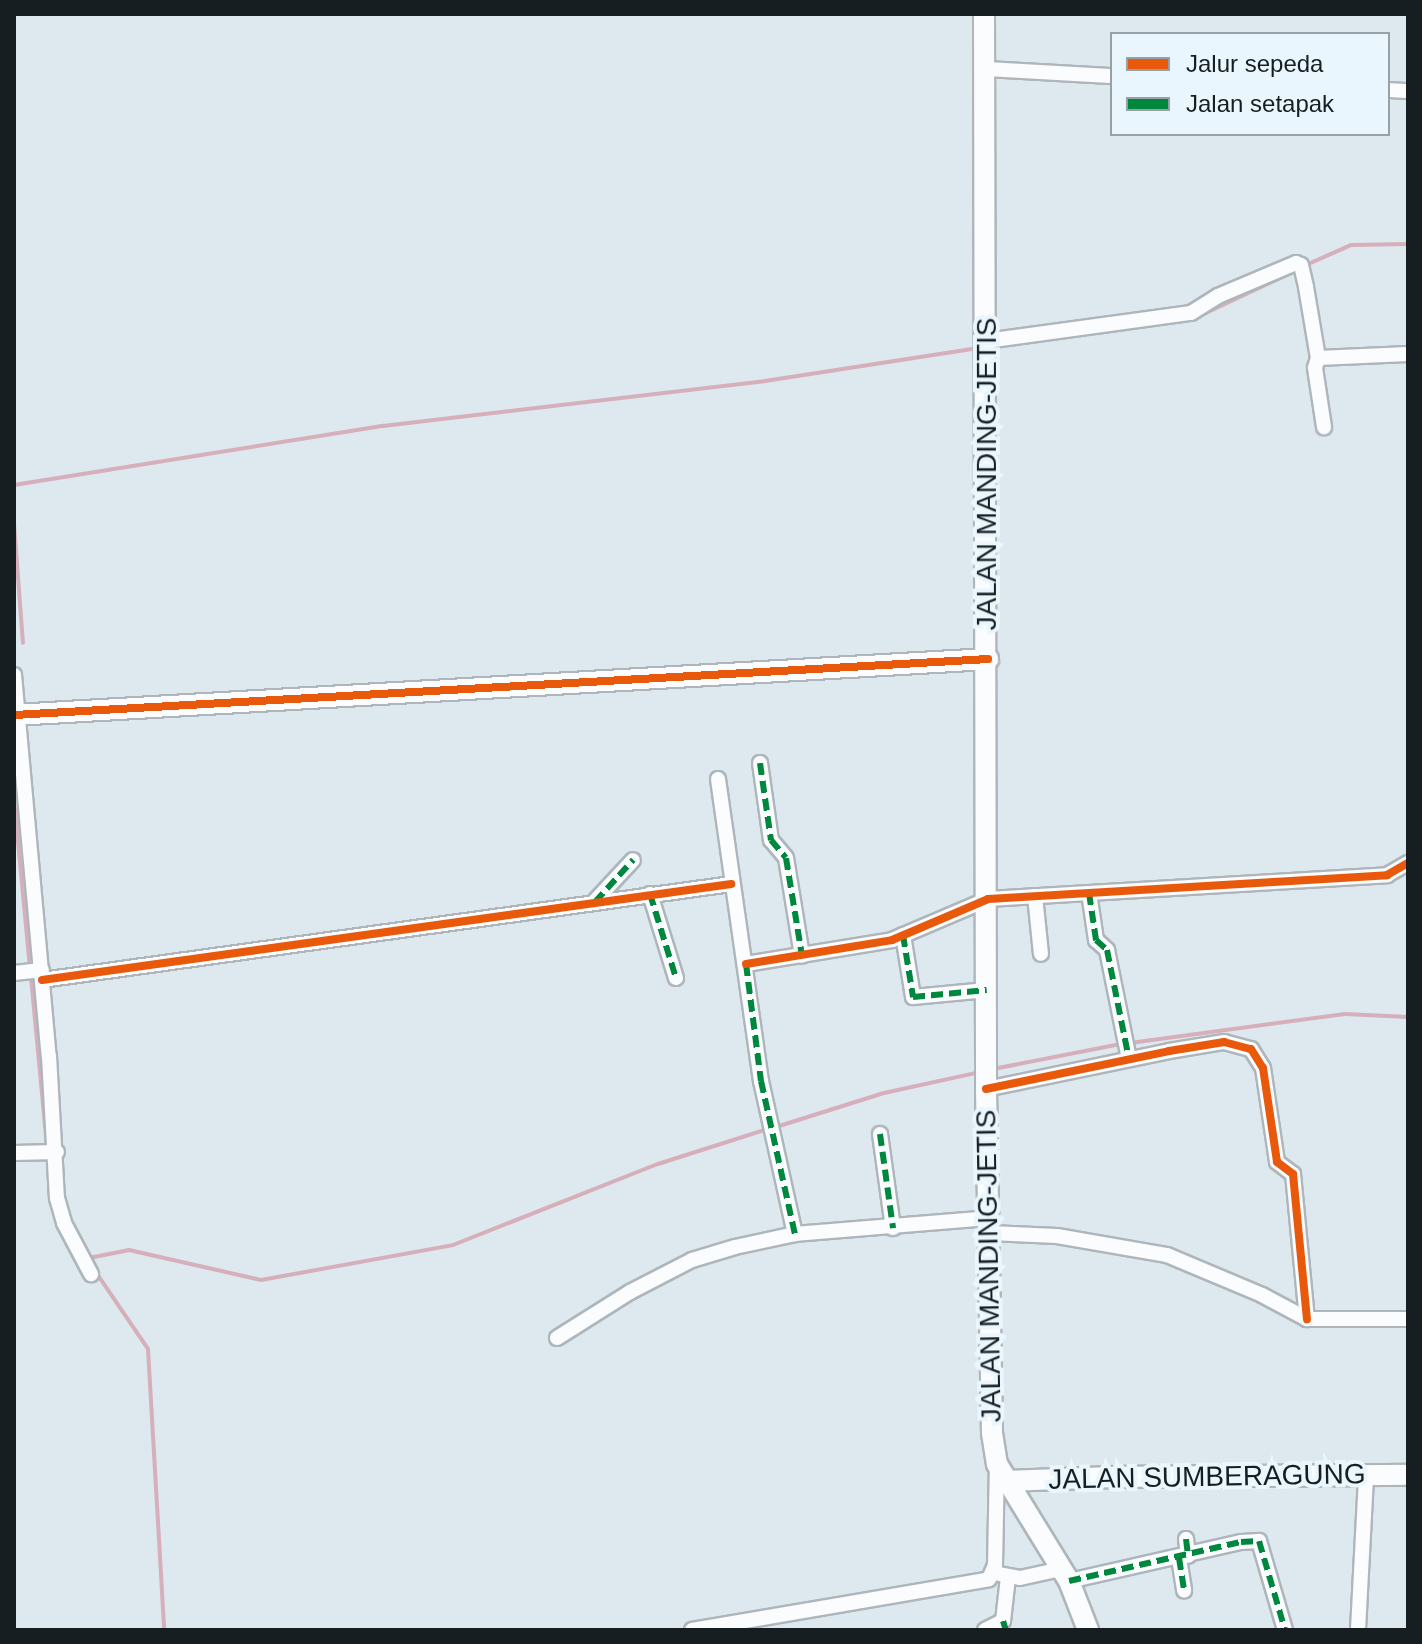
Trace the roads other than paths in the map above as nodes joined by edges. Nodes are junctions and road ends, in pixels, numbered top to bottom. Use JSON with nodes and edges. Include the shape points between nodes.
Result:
{"nodes":[{"id":1,"x":984,"y":14,"type":"edge"},
{"id":2,"x":985,"y":69,"type":"junction"},
{"id":3,"x":1110,"y":76,"type":"edge"},
{"id":4,"x":986,"y":345,"type":"junction"},
{"id":5,"x":1408,"y":354,"type":"edge"},
{"id":6,"x":1318,"y":358,"type":"junction"},
{"id":7,"x":1324,"y":427,"type":"dead end"},
{"id":8,"x":988,"y":659,"type":"junction"},
{"id":9,"x":14,"y":675,"type":"edge"},
{"id":10,"x":16,"y":714,"type":"edge"},
{"id":11,"x":760,"y":763,"type":"dead end"},
{"id":12,"x":718,"y":779,"type":"dead end"},
{"id":13,"x":633,"y":860,"type":"dead end"},
{"id":14,"x":1408,"y":863,"type":"edge"},
{"id":15,"x":731,"y":884,"type":"junction"},
{"id":16,"x":1089,"y":893,"type":"junction"},
{"id":17,"x":650,"y":894,"type":"junction"},
{"id":18,"x":1035,"y":896,"type":"junction"},
{"id":19,"x":988,"y":899,"type":"junction"},
{"id":20,"x":594,"y":902,"type":"junction"},
{"id":21,"x":903,"y":935,"type":"junction"},
{"id":22,"x":1041,"y":954,"type":"dead end"},
{"id":23,"x":802,"y":956,"type":"junction"},
{"id":24,"x":746,"y":964,"type":"junction"},
{"id":25,"x":32,"y":973,"type":"edge"},
{"id":26,"x":676,"y":978,"type":"dead end"},
{"id":27,"x":987,"y":990,"type":"junction"},
{"id":28,"x":1129,"y":1056,"type":"junction"},
{"id":29,"x":986,"y":1085,"type":"junction"},
{"id":30,"x":880,"y":1134,"type":"dead end"},
{"id":31,"x":50,"y":1152,"type":"junction"},
{"id":32,"x":14,"y":1153,"type":"edge"},
{"id":33,"x":990,"y":1226,"type":"junction"},
{"id":34,"x":893,"y":1228,"type":"junction"},
{"id":35,"x":795,"y":1234,"type":"junction"},
{"id":36,"x":91,"y":1274,"type":"dead end"},
{"id":37,"x":1307,"y":1319,"type":"junction"},
{"id":38,"x":1408,"y":1319,"type":"edge"},
{"id":39,"x":557,"y":1338,"type":"dead end"},
{"id":40,"x":1001,"y":1473,"type":"junction"},
{"id":41,"x":1408,"y":1475,"type":"edge"},
{"id":42,"x":1366,"y":1481,"type":"junction"},
{"id":43,"x":1186,"y":1539,"type":"dead end"},
{"id":44,"x":1183,"y":1557,"type":"junction"},
{"id":45,"x":1001,"y":1575,"type":"junction"},
{"id":46,"x":1065,"y":1575,"type":"junction"},
{"id":47,"x":1184,"y":1591,"type":"dead end"},
{"id":48,"x":1004,"y":1626,"type":"edge"},
{"id":49,"x":692,"y":1630,"type":"edge"},
{"id":50,"x":985,"y":1630,"type":"edge"},
{"id":51,"x":1088,"y":1630,"type":"edge"},
{"id":52,"x":1285,"y":1630,"type":"edge"},
{"id":53,"x":1358,"y":1630,"type":"edge"}],
"edges":[{"from":1,"to":2,"type":"main road","name":"JALAN MANDING-JETIS"},
{"from":2,"to":3,"type":"street"},
{"from":2,"to":4,"type":"main road","name":"JALAN MANDING-JETIS"},
{"from":4,"to":6,"type":"street","via":[[1191,313],[1296,263],[1301,265]]},
{"from":4,"to":8,"type":"main road","name":"JALAN MANDING-JETIS"},
{"from":5,"to":6,"type":"street"},
{"from":6,"to":7,"type":"street"},
{"from":8,"to":10,"type":"main road"},
{"from":8,"to":19,"type":"main road","name":"JALAN MANDING-JETIS"},
{"from":9,"to":10,"type":"street"},
{"from":10,"to":25,"type":"street"},
{"from":11,"to":23,"type":"street","via":[[771,840],[786,858]]},
{"from":12,"to":15,"type":"street"},
{"from":13,"to":20,"type":"street"},
{"from":14,"to":16,"type":"street","via":[[1387,875]]},
{"from":15,"to":17,"type":"street"},
{"from":15,"to":24,"type":"street"},
{"from":16,"to":18,"type":"street"},
{"from":16,"to":28,"type":"street","via":[[1096,940],[1107,950]]},
{"from":17,"to":20,"type":"street"},
{"from":17,"to":26,"type":"street"},
{"from":18,"to":19,"type":"street"},
{"from":18,"to":22,"type":"street"},
{"from":19,"to":21,"type":"street"},
{"from":19,"to":27,"type":"main road","name":"JALAN MANDING-JETIS"},
{"from":20,"to":25,"type":"street"},
{"from":21,"to":23,"type":"street"},
{"from":21,"to":27,"type":"street","via":[[914,998]]},
{"from":23,"to":24,"type":"street"},
{"from":24,"to":35,"type":"street","via":[[768,1111]]},
{"from":25,"to":31,"type":"street"},
{"from":27,"to":29,"type":"main road","name":"JALAN MANDING-JETIS"},
{"from":28,"to":29,"type":"street"},
{"from":28,"to":37,"type":"street","via":[[1224,1042],[1251,1049],[1263,1068],[1277,1162],[1293,1174]]},
{"from":29,"to":33,"type":"main road","name":"JALAN MANDING-JETIS"},
{"from":30,"to":34,"type":"street"},
{"from":31,"to":32,"type":"street"},
{"from":31,"to":36,"type":"street","via":[[60,1211]]},
{"from":33,"to":34,"type":"street"},
{"from":33,"to":37,"type":"street","via":[[1167,1255]]},
{"from":33,"to":40,"type":"main road","name":"JALAN MANDING-JETIS","via":[[992,1433]]},
{"from":34,"to":35,"type":"street"},
{"from":35,"to":39,"type":"street","via":[[692,1260]]},
{"from":37,"to":38,"type":"street"},
{"from":40,"to":42,"type":"main road","name":"JALAN SUMBERAGUNG"},
{"from":40,"to":45,"type":"street"},
{"from":40,"to":46,"type":"main road","name":"JALAN MANDING-JETIS"},
{"from":41,"to":42,"type":"main road","name":"JALAN SUMBERAGUNG"},
{"from":42,"to":53,"type":"street"},
{"from":43,"to":44,"type":"street"},
{"from":44,"to":46,"type":"street"},
{"from":44,"to":47,"type":"street"},
{"from":44,"to":52,"type":"street","via":[[1259,1541]]},
{"from":45,"to":46,"type":"street"},
{"from":45,"to":48,"type":"street"},
{"from":45,"to":49,"type":"street"},
{"from":46,"to":51,"type":"main road","name":"JALAN MANDING-JETIS"},
{"from":48,"to":50,"type":"street"}]}
